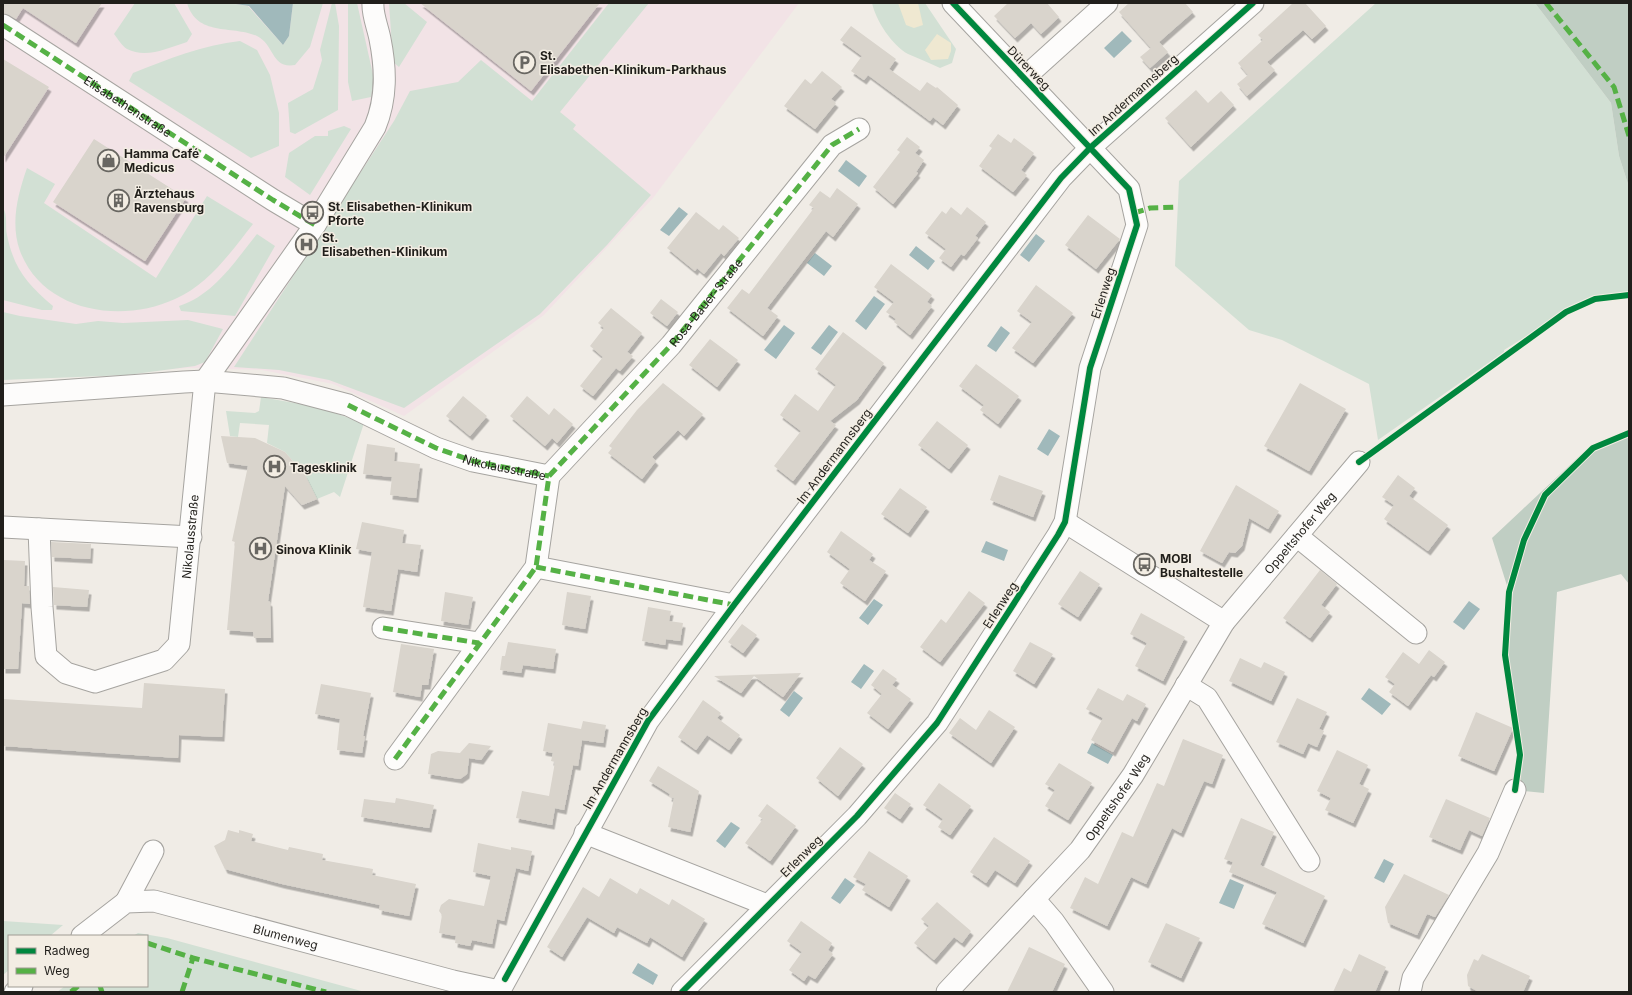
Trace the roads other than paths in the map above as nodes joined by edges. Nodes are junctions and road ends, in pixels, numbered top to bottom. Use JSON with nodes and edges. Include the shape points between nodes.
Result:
{"nodes":[{"id":1,"x":373,"y":3,"type":"edge"},
{"id":2,"x":953,"y":3,"type":"edge"},
{"id":3,"x":1107,"y":3,"type":"edge"},
{"id":4,"x":1253,"y":3,"type":"edge"},
{"id":5,"x":3,"y":25,"type":"edge"},
{"id":6,"x":1024,"y":78,"type":"junction"},
{"id":7,"x":859,"y":129,"type":"dead end"},
{"id":8,"x":1091,"y":148,"type":"junction"},
{"id":9,"x":315,"y":225,"type":"junction"},
{"id":10,"x":205,"y":381,"type":"junction"},
{"id":11,"x":3,"y":395,"type":"edge"},
{"id":12,"x":1359,"y":462,"type":"dead end"},
{"id":13,"x":549,"y":476,"type":"junction"},
{"id":14,"x":1065,"y":522,"type":"junction"},
{"id":15,"x":3,"y":527,"type":"edge"},
{"id":16,"x":39,"y":529,"type":"junction"},
{"id":17,"x":1297,"y":536,"type":"junction"},
{"id":18,"x":191,"y":537,"type":"junction"},
{"id":19,"x":536,"y":566,"type":"junction"},
{"id":20,"x":734,"y":605,"type":"junction"},
{"id":21,"x":1224,"y":622,"type":"junction"},
{"id":22,"x":383,"y":628,"type":"dead end"},
{"id":23,"x":1416,"y":633,"type":"dead end"},
{"id":24,"x":479,"y":643,"type":"junction"},
{"id":25,"x":1186,"y":685,"type":"junction"},
{"id":26,"x":395,"y":759,"type":"dead end"},
{"id":27,"x":1515,"y":790,"type":"dead end"},
{"id":28,"x":585,"y":833,"type":"junction"},
{"id":29,"x":153,"y":851,"type":"dead end"},
{"id":30,"x":1309,"y":861,"type":"dead end"},
{"id":31,"x":1034,"y":899,"type":"junction"},
{"id":32,"x":126,"y":902,"type":"junction"},
{"id":33,"x":767,"y":905,"type":"junction"},
{"id":34,"x":83,"y":935,"type":"edge"},
{"id":35,"x":499,"y":991,"type":"edge"},
{"id":36,"x":682,"y":992,"type":"edge"},
{"id":37,"x":947,"y":992,"type":"edge"},
{"id":38,"x":1103,"y":992,"type":"edge"},
{"id":39,"x":1410,"y":992,"type":"edge"}],
"edges":[{"from":1,"to":9,"type":"street","via":[[383,52],[385,82],[382,111],[361,151]]},
{"from":2,"to":6,"type":"street","name":"Dürerweg"},
{"from":3,"to":6,"type":"street"},
{"from":4,"to":8,"type":"street","name":"Im Andermannsberg"},
{"from":5,"to":9,"type":"street","name":"Elisabethenstraße"},
{"from":6,"to":8,"type":"street","name":"Dürerweg"},
{"from":7,"to":13,"type":"street","name":"Rosa-Bauer-Straße","via":[[832,146],[671,345]]},
{"from":8,"to":14,"type":"street","name":"Erlenweg","via":[[1128,189],[1137,225],[1090,368]]},
{"from":8,"to":20,"type":"street","name":"Im Andermannsberg","via":[[1061,178]]},
{"from":9,"to":10,"type":"street"},
{"from":10,"to":11,"type":"street","name":"Nikolausstraße"},
{"from":10,"to":13,"type":"street","name":"Nikolausstraße","via":[[283,388],[348,405],[436,448],[473,462]]},
{"from":10,"to":18,"type":"street","name":"Nikolausstraße"},
{"from":12,"to":17,"type":"street","name":"Oppeltshofer Weg"},
{"from":13,"to":19,"type":"street","name":"Nikolausstraße"},
{"from":14,"to":21,"type":"street"},
{"from":14,"to":33,"type":"street","name":"Erlenweg","via":[[937,723],[857,816]]},
{"from":15,"to":16,"type":"street"},
{"from":16,"to":18,"type":"street"},
{"from":16,"to":18,"type":"street","name":"Nikolausstraße","via":[[46,656],[66,673],[95,682],[164,660],[179,644]]},
{"from":17,"to":21,"type":"street","name":"Oppeltshofer Weg"},
{"from":17,"to":23,"type":"street"},
{"from":19,"to":20,"type":"street"},
{"from":19,"to":24,"type":"street"},
{"from":20,"to":28,"type":"street","name":"Im Andermannsberg","via":[[648,721]]},
{"from":21,"to":25,"type":"street","name":"Oppeltshofer Weg"},
{"from":22,"to":24,"type":"street"},
{"from":24,"to":26,"type":"street"},
{"from":25,"to":30,"type":"street","via":[[1207,698]]},
{"from":25,"to":31,"type":"street","name":"Oppeltshofer Weg","via":[[1133,776],[1080,850]]},
{"from":27,"to":39,"type":"street","via":[[1488,853],[1413,978]]},
{"from":28,"to":33,"type":"street"},
{"from":28,"to":35,"type":"street","name":"Im Andermannsberg"},
{"from":29,"to":32,"type":"street"},
{"from":31,"to":37,"type":"street","name":"Oppeltshofer Weg"},
{"from":31,"to":38,"type":"street","via":[[1054,922]]},
{"from":32,"to":34,"type":"street"},
{"from":32,"to":35,"type":"street","name":"Blumenweg","via":[[154,902]]},
{"from":33,"to":36,"type":"street","name":"Erlenweg"}]}
